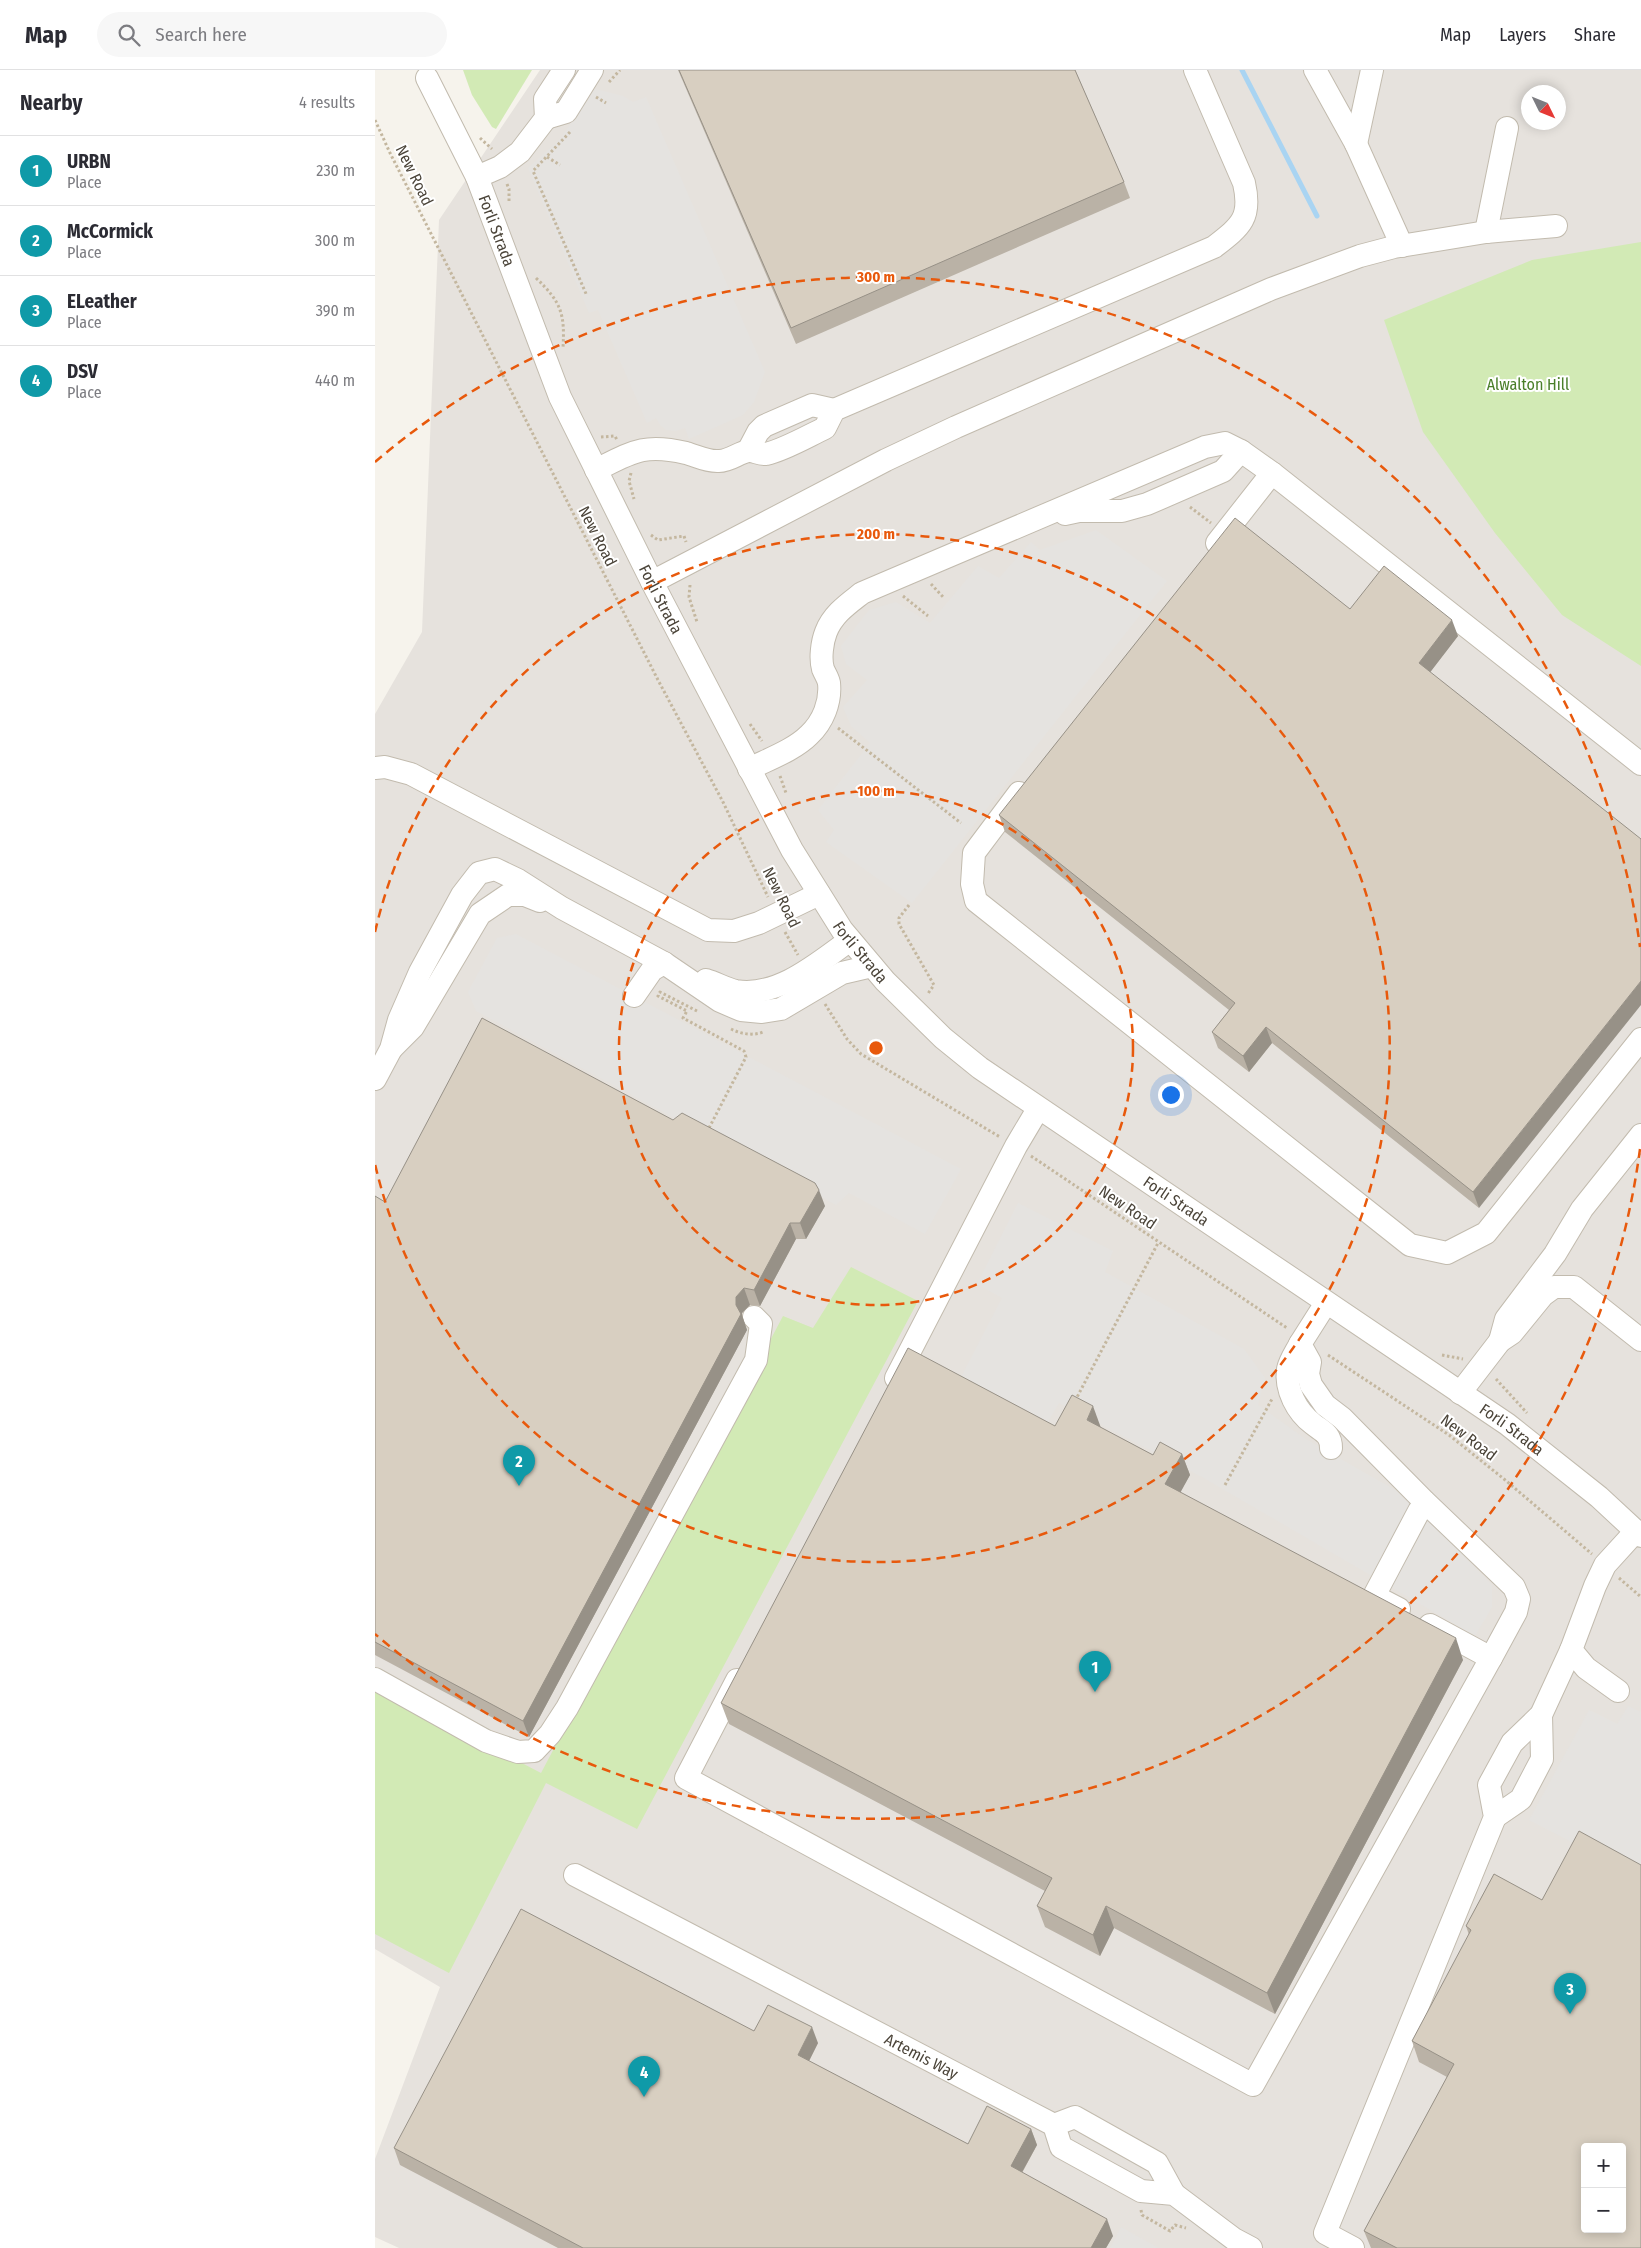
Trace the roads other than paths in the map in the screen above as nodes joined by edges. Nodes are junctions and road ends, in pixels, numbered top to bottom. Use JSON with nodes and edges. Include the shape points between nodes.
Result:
{"nodes":[{"id":1,"x":564,"y":70,"type":"edge"},
{"id":2,"x":592,"y":70,"type":"edge"},
{"id":3,"x":1195,"y":70,"type":"edge"},
{"id":4,"x":1315,"y":70,"type":"edge"},
{"id":5,"x":1372,"y":70,"type":"edge"},
{"id":6,"x":427,"y":78,"type":"dead end"},
{"id":7,"x":546,"y":118,"type":"junction"},
{"id":8,"x":1507,"y":128,"type":"dead end"},
{"id":9,"x":1356,"y":144,"type":"junction"},
{"id":10,"x":477,"y":177,"type":"junction"},
{"id":11,"x":1556,"y":226,"type":"dead end"},
{"id":12,"x":1486,"y":232,"type":"junction"},
{"id":13,"x":1402,"y":246,"type":"junction"},
{"id":14,"x":1241,"y":451,"type":"junction"},
{"id":15,"x":596,"y":470,"type":"junction"},
{"id":16,"x":1272,"y":473,"type":"junction"},
{"id":17,"x":1056,"y":510,"type":"junction"},
{"id":18,"x":1207,"y":556,"type":"edge"},
{"id":19,"x":652,"y":582,"type":"junction"},
{"id":20,"x":1641,"y":764,"type":"edge"},
{"id":21,"x":375,"y":768,"type":"edge"},
{"id":22,"x":749,"y":769,"type":"junction"},
{"id":23,"x":1030,"y":780,"type":"edge"},
{"id":24,"x":819,"y":894,"type":"junction"},
{"id":25,"x":562,"y":908,"type":"junction"},
{"id":26,"x":850,"y":940,"type":"junction"},
{"id":27,"x":664,"y":963,"type":"junction"},
{"id":28,"x":872,"y":966,"type":"junction"},
{"id":29,"x":634,"y":996,"type":"dead end"},
{"id":30,"x":1641,"y":1039,"type":"edge"},
{"id":31,"x":391,"y":1049,"type":"junction"},
{"id":32,"x":375,"y":1079,"type":"edge"},
{"id":33,"x":1038,"y":1109,"type":"junction"},
{"id":34,"x":1641,"y":1135,"type":"edge"},
{"id":35,"x":1537,"y":1278,"type":"junction"},
{"id":36,"x":1574,"y":1287,"type":"junction"},
{"id":37,"x":1326,"y":1303,"type":"junction"},
{"id":38,"x":754,"y":1317,"type":"dead end"},
{"id":39,"x":1293,"y":1336,"type":"junction"},
{"id":40,"x":1641,"y":1340,"type":"edge"},
{"id":41,"x":1500,"y":1342,"type":"junction"},
{"id":42,"x":1460,"y":1394,"type":"junction"},
{"id":43,"x":885,"y":1400,"type":"edge"},
{"id":44,"x":1331,"y":1448,"type":"dead end"},
{"id":45,"x":1419,"y":1511,"type":"dead end"},
{"id":46,"x":1639,"y":1534,"type":"edge"},
{"id":47,"x":1571,"y":1650,"type":"junction"},
{"id":48,"x":1491,"y":1658,"type":"junction"},
{"id":49,"x":746,"y":1664,"type":"edge"},
{"id":50,"x":375,"y":1679,"type":"edge"},
{"id":51,"x":1618,"y":1691,"type":"dead end"},
{"id":52,"x":1541,"y":1715,"type":"junction"},
{"id":53,"x":1495,"y":1816,"type":"junction"},
{"id":54,"x":575,"y":1875,"type":"dead end"},
{"id":55,"x":1054,"y":2125,"type":"junction"},
{"id":56,"x":1174,"y":2194,"type":"junction"},
{"id":57,"x":1251,"y":2248,"type":"edge"},
{"id":58,"x":1353,"y":2248,"type":"edge"}],
"edges":[{"from":1,"to":7,"type":"street","via":[[545,99]]},
{"from":2,"to":7,"type":"street","via":[[566,112]]},
{"from":3,"to":15,"type":"street","via":[[1244,183],[1247,198],[1247,212],[1235,230],[1214,247],[834,410],[812,405],[764,426],[748,451],[729,460],[709,461],[687,453],[649,448]]},
{"from":4,"to":9,"type":"street"},
{"from":5,"to":9,"type":"street"},
{"from":6,"to":10,"type":"street","name":"Forli Strada"},
{"from":7,"to":10,"type":"street","via":[[521,152],[500,167]]},
{"from":8,"to":12,"type":"street"},
{"from":9,"to":13,"type":"street"},
{"from":10,"to":15,"type":"street","name":"Forli Strada","via":[[560,397]]},
{"from":11,"to":12,"type":"street"},
{"from":12,"to":13,"type":"street"},
{"from":13,"to":19,"type":"street","via":[[1360,256],[1271,289],[956,427]]},
{"from":14,"to":16,"type":"street"},
{"from":14,"to":17,"type":"street","via":[[1225,444],[1205,447]]},
{"from":14,"to":17,"type":"street","via":[[1223,471],[1147,504],[1122,511],[1065,514]]},
{"from":15,"to":19,"type":"street","name":"Forli Strada"},
{"from":16,"to":18,"type":"street"},
{"from":16,"to":20,"type":"street"},
{"from":17,"to":22,"type":"street","via":[[862,593],[844,607],[825,633],[822,668],[829,682],[828,702],[821,721],[809,736]]},
{"from":19,"to":22,"type":"street","name":"Forli Strada"},
{"from":21,"to":24,"type":"street","via":[[385,767],[411,774],[707,930],[734,930],[776,915]]},
{"from":22,"to":24,"type":"street","name":"Forli Strada"},
{"from":23,"to":30,"type":"street","via":[[974,853],[972,884],[976,901],[1410,1245],[1447,1253],[1486,1233]]},
{"from":24,"to":26,"type":"street","name":"Forli Strada"},
{"from":25,"to":27,"type":"street"},
{"from":25,"to":31,"type":"street","via":[[525,895],[508,895],[480,914],[413,1027]]},
{"from":25,"to":31,"type":"street","via":[[495,869],[479,873],[462,895],[420,972],[399,1020]]},
{"from":26,"to":27,"type":"street","via":[[790,980],[753,992],[735,990]]},
{"from":26,"to":28,"type":"street","name":"Forli Strada"},
{"from":27,"to":28,"type":"street","via":[[720,1001],[741,1010],[762,1012],[781,1009],[841,974]]},
{"from":27,"to":29,"type":"street","via":[[653,970]]},
{"from":28,"to":33,"type":"street","name":"Forli Strada","via":[[943,1038]]},
{"from":31,"to":32,"type":"street"},
{"from":33,"to":37,"type":"street","name":"Forli Strada"},
{"from":33,"to":43,"type":"street"},
{"from":34,"to":35,"type":"street","via":[[1582,1209]]},
{"from":35,"to":36,"type":"street","via":[[1559,1274]]},
{"from":35,"to":41,"type":"street","via":[[1506,1319]]},
{"from":36,"to":40,"type":"street"},
{"from":36,"to":41,"type":"street","via":[[1554,1286],[1512,1334]]},
{"from":37,"to":39,"type":"street"},
{"from":37,"to":42,"type":"street","name":"Forli Strada"},
{"from":38,"to":50,"type":"street","via":[[761,1324],[756,1360],[567,1708],[534,1751],[518,1752],[487,1741]]},
{"from":39,"to":44,"type":"street","via":[[1288,1370],[1291,1396],[1302,1414],[1331,1439]]},
{"from":39,"to":48,"type":"street","via":[[1310,1362],[1308,1374],[1311,1385],[1325,1405],[1514,1587],[1519,1599],[1516,1612]]},
{"from":41,"to":42,"type":"street"},
{"from":42,"to":46,"type":"street","name":"Forli Strada","via":[[1514,1430],[1599,1497]]},
{"from":45,"to":48,"type":"street","via":[[1374,1596]]},
{"from":46,"to":47,"type":"street","via":[[1605,1565]]},
{"from":47,"to":51,"type":"street","via":[[1585,1668]]},
{"from":47,"to":52,"type":"street"},
{"from":48,"to":49,"type":"street","via":[[1253,2085],[686,1778]]},
{"from":52,"to":53,"type":"street","via":[[1512,1743],[1489,1785]]},
{"from":52,"to":53,"type":"street","via":[[1542,1759],[1521,1799]]},
{"from":53,"to":58,"type":"street","via":[[1325,2233]]},
{"from":54,"to":55,"type":"street","name":"Artemis Way"},
{"from":55,"to":56,"type":"street","via":[[1061,2147],[1141,2191]]},
{"from":55,"to":56,"type":"street","via":[[1075,2117],[1157,2163]]},
{"from":56,"to":57,"type":"street"}]}
